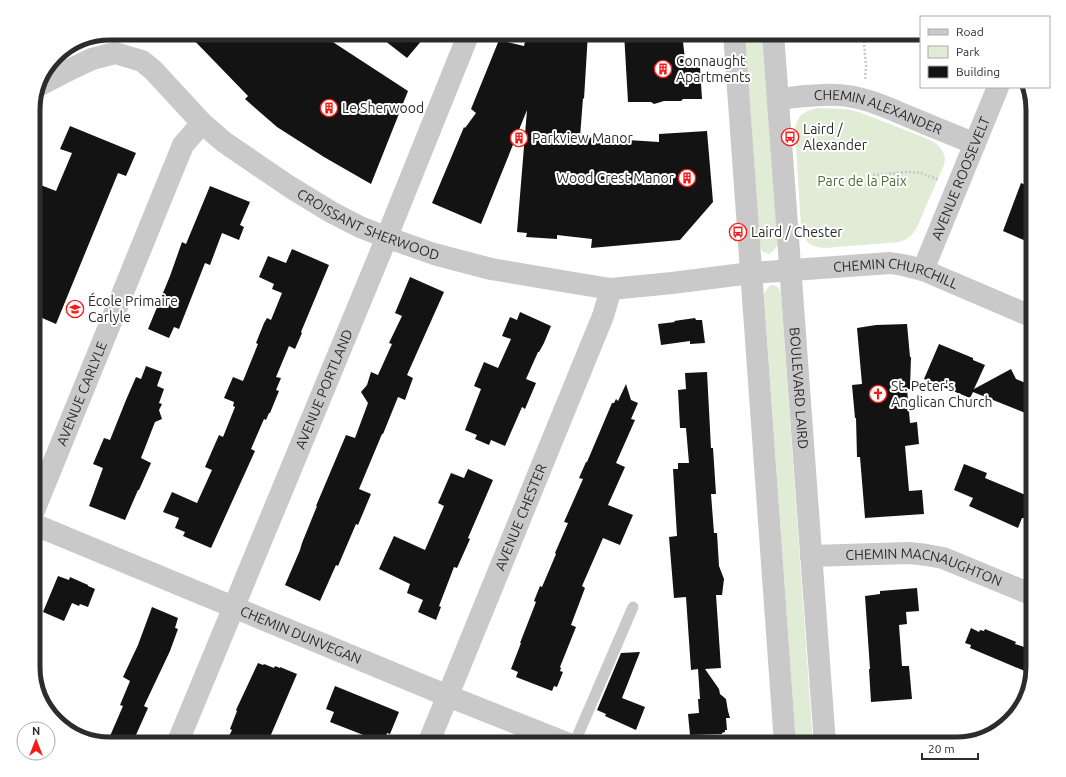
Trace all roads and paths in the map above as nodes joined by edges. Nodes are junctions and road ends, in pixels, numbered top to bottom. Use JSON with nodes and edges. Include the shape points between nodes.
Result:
{"nodes":[{"id":1,"x":466,"y":40,"type":"edge"},
{"id":2,"x":734,"y":40,"type":"edge"},
{"id":3,"x":774,"y":40,"type":"edge"},
{"id":4,"x":864,"y":40,"type":"edge"},
{"id":5,"x":46,"y":82,"type":"edge"},
{"id":6,"x":865,"y":86,"type":"dead end"},
{"id":7,"x":998,"y":88,"type":"edge"},
{"id":8,"x":778,"y":99,"type":"junction"},
{"id":9,"x":202,"y":123,"type":"junction"},
{"id":10,"x":975,"y":144,"type":"junction"},
{"id":11,"x":873,"y":175,"type":"dead end"},
{"id":12,"x":939,"y":180,"type":"dead end"},
{"id":13,"x":386,"y":237,"type":"junction"},
{"id":14,"x":791,"y":270,"type":"junction"},
{"id":15,"x":923,"y":270,"type":"junction"},
{"id":16,"x":751,"y":273,"type":"junction"},
{"id":17,"x":611,"y":289,"type":"junction"},
{"id":18,"x":1026,"y":314,"type":"edge"},
{"id":19,"x":40,"y":496,"type":"edge"},
{"id":20,"x":40,"y":527,"type":"edge"},
{"id":21,"x":811,"y":556,"type":"junction"},
{"id":22,"x":1026,"y":592,"type":"edge"},
{"id":23,"x":233,"y":607,"type":"junction"},
{"id":24,"x":633,"y":607,"type":"dead end"},
{"id":25,"x":448,"y":696,"type":"junction"},
{"id":26,"x":180,"y":737,"type":"edge"},
{"id":27,"x":431,"y":737,"type":"edge"},
{"id":28,"x":551,"y":737,"type":"edge"},
{"id":29,"x":577,"y":737,"type":"edge"},
{"id":30,"x":784,"y":737,"type":"edge"},
{"id":31,"x":824,"y":737,"type":"edge"}],
"edges":[{"from":1,"to":13,"type":"street","name":"AVENUE PORTLAND"},
{"from":2,"to":16,"type":"street"},
{"from":3,"to":8,"type":"street","name":"BOULEVARD LAIRD"},
{"from":4,"to":6,"type":"path"},
{"from":5,"to":9,"type":"street","name":"CROISSANT SHERWOOD","via":[[92,59],[115,52],[142,61]]},
{"from":7,"to":10,"type":"street","name":"AVENUE ROOSEVELT"},
{"from":8,"to":10,"type":"street","name":"CHEMIN ALEXANDER","via":[[837,95],[867,100]]},
{"from":8,"to":14,"type":"street","name":"BOULEVARD LAIRD"},
{"from":9,"to":13,"type":"street","name":"CROISSANT SHERWOOD","via":[[224,142],[290,187],[331,212]]},
{"from":9,"to":19,"type":"street","name":"AVENUE CARLYLE","via":[[183,145]]},
{"from":10,"to":15,"type":"street","name":"AVENUE ROOSEVELT"},
{"from":11,"to":12,"type":"path","via":[[908,172],[921,173]]},
{"from":13,"to":17,"type":"street","name":"CROISSANT SHERWOOD","via":[[434,254],[490,269]]},
{"from":13,"to":23,"type":"street","name":"AVENUE PORTLAND"},
{"from":14,"to":15,"type":"street","name":"CHEMIN CHURCHILL","via":[[890,263]]},
{"from":14,"to":16,"type":"street","name":"CHEMIN CHURCHILL"},
{"from":14,"to":21,"type":"street","name":"BOULEVARD LAIRD"},
{"from":15,"to":18,"type":"street","name":"CHEMIN CHURCHILL"},
{"from":16,"to":17,"type":"street","name":"CROISSANT SHERWOOD"},
{"from":16,"to":30,"type":"street"},
{"from":17,"to":25,"type":"street","name":"AVENUE CHESTER","via":[[603,316]]},
{"from":20,"to":23,"type":"street","name":"CHEMIN DUNVEGAN"},
{"from":21,"to":22,"type":"street","name":"CHEMIN MACNAUGHTON","via":[[910,553],[927,555],[943,558]]},
{"from":21,"to":31,"type":"street","name":"BOULEVARD LAIRD"},
{"from":23,"to":25,"type":"street","name":"CHEMIN DUNVEGAN"},
{"from":23,"to":26,"type":"street","name":"AVENUE PORTLAND"},
{"from":24,"to":29,"type":"lane"},
{"from":25,"to":27,"type":"street","name":"AVENUE CHESTER"},
{"from":25,"to":28,"type":"street","name":"CHEMIN DUNVEGAN"}]}
